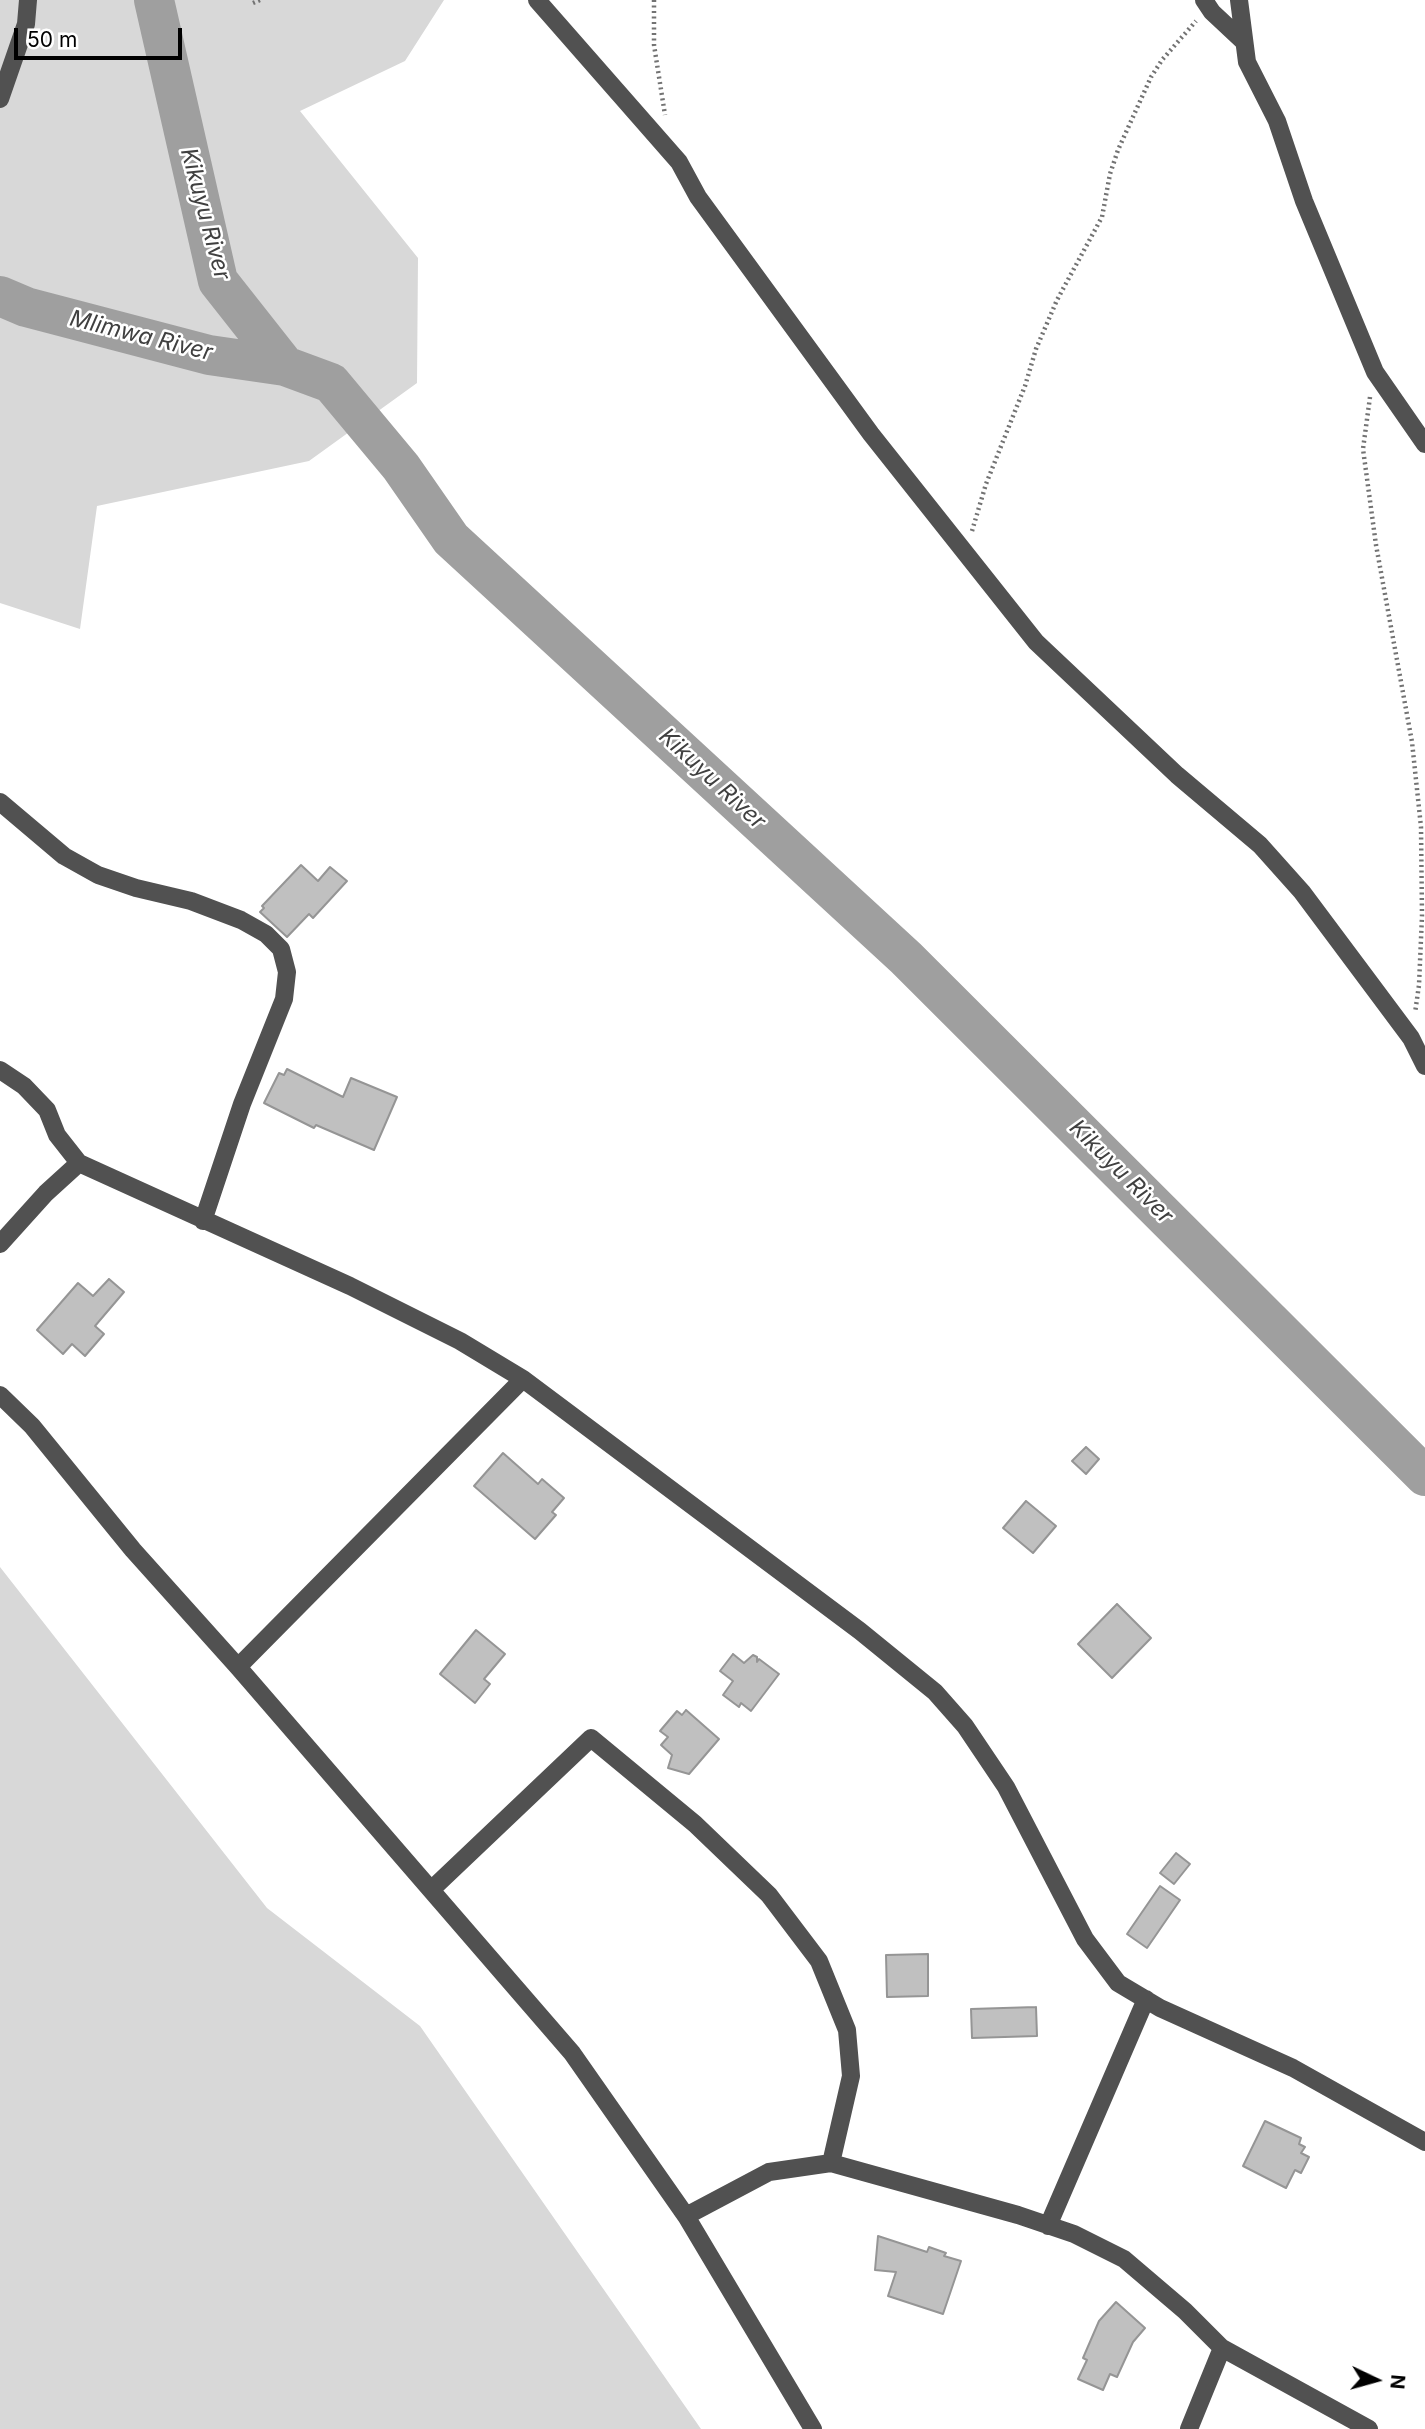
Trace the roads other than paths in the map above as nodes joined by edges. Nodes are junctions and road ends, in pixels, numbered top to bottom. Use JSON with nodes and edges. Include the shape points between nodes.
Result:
{"nodes":[{"id":1,"x":28,"y":0,"type":"edge"},
{"id":2,"x":537,"y":0,"type":"edge"},
{"id":3,"x":1239,"y":0,"type":"edge"},
{"id":4,"x":1206,"y":4,"type":"edge"},
{"id":5,"x":1243,"y":41,"type":"junction"},
{"id":6,"x":0,"y":99,"type":"edge"},
{"id":7,"x":1425,"y":444,"type":"edge"},
{"id":8,"x":0,"y":802,"type":"edge"},
{"id":9,"x":1425,"y":1066,"type":"edge"},
{"id":10,"x":0,"y":1070,"type":"edge"},
{"id":11,"x":79,"y":1163,"type":"junction"},
{"id":12,"x":203,"y":1221,"type":"junction"},
{"id":13,"x":0,"y":1244,"type":"edge"},
{"id":14,"x":523,"y":1379,"type":"junction"},
{"id":15,"x":0,"y":1395,"type":"edge"},
{"id":16,"x":238,"y":1667,"type":"junction"},
{"id":17,"x":431,"y":1890,"type":"junction"},
{"id":18,"x":1146,"y":1999,"type":"junction"},
{"id":19,"x":1425,"y":2142,"type":"edge"},
{"id":20,"x":831,"y":2163,"type":"junction"},
{"id":21,"x":686,"y":2216,"type":"junction"},
{"id":22,"x":1048,"y":2225,"type":"junction"},
{"id":23,"x":1222,"y":2348,"type":"junction"},
{"id":24,"x":813,"y":2429,"type":"edge"},
{"id":25,"x":1189,"y":2429,"type":"edge"},
{"id":26,"x":1369,"y":2429,"type":"edge"}],
"edges":[{"from":1,"to":6,"type":"street","via":[[26,24]]},
{"from":2,"to":9,"type":"street","via":[[679,162],[706,208],[871,434],[1037,642],[1177,775],[1259,845],[1302,892],[1411,1038]]},
{"from":3,"to":5,"type":"street"},
{"from":4,"to":5,"type":"street"},
{"from":5,"to":7,"type":"street","via":[[1247,62],[1277,121],[1304,201],[1375,372]]},
{"from":8,"to":12,"type":"street","via":[[64,856],[98,875],[241,920],[281,949],[287,972],[284,999]]},
{"from":10,"to":11,"type":"street","via":[[47,1110],[57,1135]]},
{"from":11,"to":12,"type":"street"},
{"from":11,"to":13,"type":"street"},
{"from":12,"to":14,"type":"street","via":[[350,1286],[460,1341]]},
{"from":14,"to":16,"type":"street"},
{"from":14,"to":18,"type":"street","via":[[935,1692],[965,1726],[1006,1787],[1085,1939],[1118,1983]]},
{"from":15,"to":16,"type":"street","via":[[32,1426]]},
{"from":16,"to":17,"type":"street"},
{"from":17,"to":20,"type":"street","via":[[591,1738],[695,1824],[769,1895],[819,1961],[847,2030],[851,2076]]},
{"from":17,"to":21,"type":"street","via":[[572,2053]]},
{"from":18,"to":19,"type":"street","via":[[1293,2068]]},
{"from":18,"to":22,"type":"street"},
{"from":20,"to":21,"type":"street","via":[[769,2172]]},
{"from":20,"to":22,"type":"street"},
{"from":21,"to":24,"type":"street"},
{"from":22,"to":23,"type":"street","via":[[1124,2259]]},
{"from":23,"to":25,"type":"street"},
{"from":23,"to":26,"type":"street"}]}
